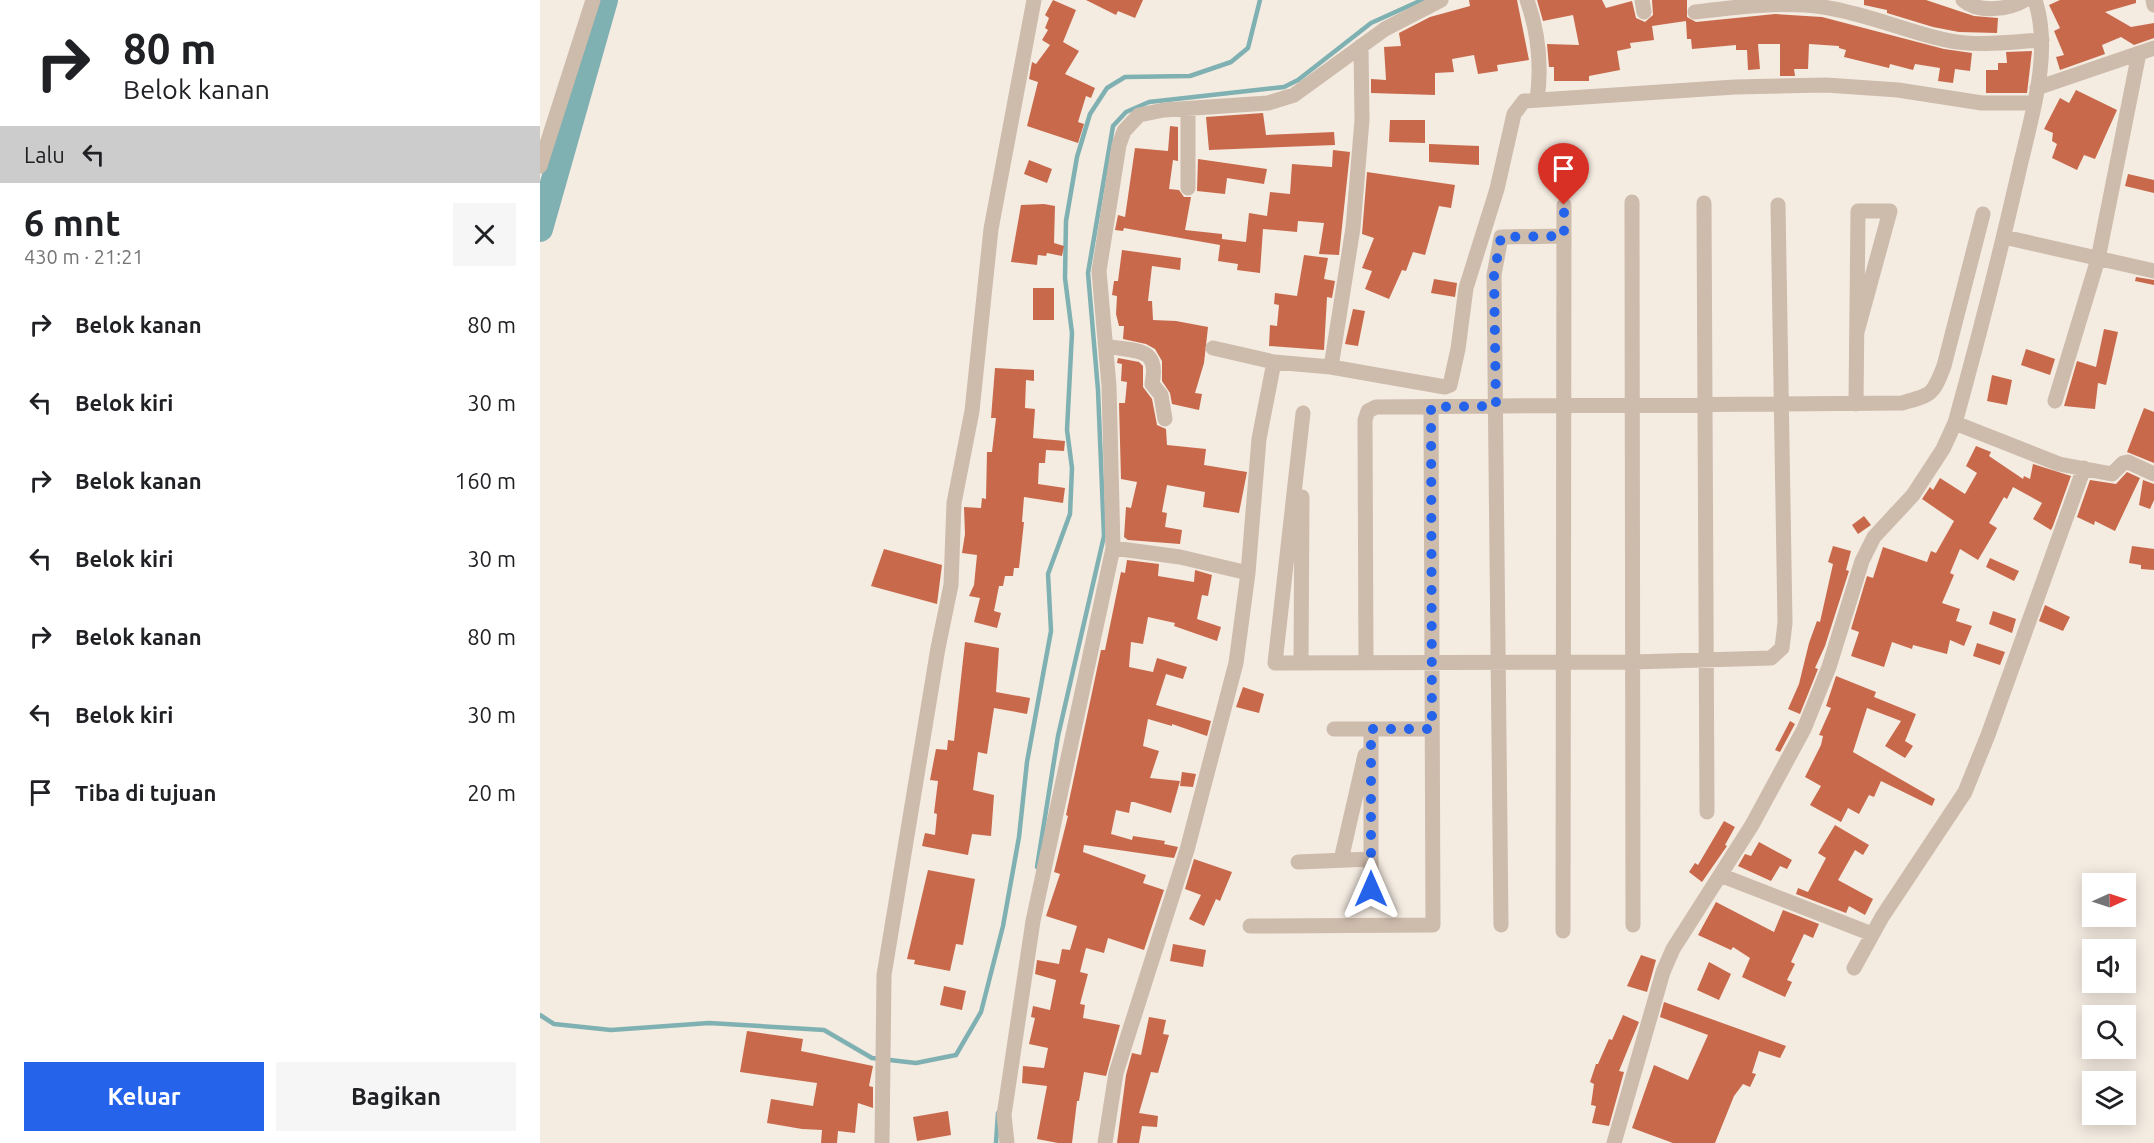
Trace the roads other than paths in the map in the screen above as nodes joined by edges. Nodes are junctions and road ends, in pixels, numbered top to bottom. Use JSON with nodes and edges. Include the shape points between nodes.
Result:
{"nodes":[{"id":1,"x":592,"y":0,"type":"edge"},
{"id":2,"x":1034,"y":0,"type":"edge"},
{"id":3,"x":1441,"y":0,"type":"edge"},
{"id":4,"x":1527,"y":0,"type":"edge"},
{"id":5,"x":1962,"y":0,"type":"edge"},
{"id":6,"x":2025,"y":0,"type":"edge"},
{"id":7,"x":2035,"y":0,"type":"edge"},
{"id":8,"x":2153,"y":0,"type":"edge"},
{"id":9,"x":1757,"y":3,"type":"edge"},
{"id":10,"x":2154,"y":4,"type":"edge"},
{"id":11,"x":1695,"y":12,"type":"dead end"},
{"id":12,"x":2042,"y":40,"type":"junction"},
{"id":13,"x":1361,"y":46,"type":"junction"},
{"id":14,"x":2154,"y":48,"type":"edge"},
{"id":15,"x":2139,"y":54,"type":"junction"},
{"id":16,"x":2035,"y":96,"type":"junction"},
{"id":17,"x":1537,"y":100,"type":"junction"},
{"id":18,"x":1188,"y":109,"type":"junction"},
{"id":19,"x":540,"y":166,"type":"edge"},
{"id":20,"x":1188,"y":188,"type":"dead end"},
{"id":21,"x":1632,"y":202,"type":"dead end"},
{"id":22,"x":1704,"y":202,"type":"dead end"},
{"id":23,"x":1564,"y":205,"type":"dead end"},
{"id":24,"x":1778,"y":205,"type":"dead end"},
{"id":25,"x":1983,"y":214,"type":"dead end"},
{"id":26,"x":1564,"y":236,"type":"junction"},
{"id":27,"x":2004,"y":237,"type":"junction"},
{"id":28,"x":2098,"y":259,"type":"junction"},
{"id":29,"x":2154,"y":271,"type":"edge"},
{"id":30,"x":1958,"y":312,"type":"junction"},
{"id":31,"x":1984,"y":317,"type":"junction"},
{"id":32,"x":1857,"y":332,"type":"junction"},
{"id":33,"x":1106,"y":346,"type":"junction"},
{"id":34,"x":1213,"y":348,"type":"dead end"},
{"id":35,"x":1274,"y":362,"type":"junction"},
{"id":36,"x":1331,"y":368,"type":"junction"},
{"id":37,"x":2055,"y":401,"type":"dead end"},
{"id":38,"x":1780,"y":404,"type":"junction"},
{"id":39,"x":1856,"y":404,"type":"junction"},
{"id":40,"x":1633,"y":405,"type":"junction"},
{"id":41,"x":1705,"y":405,"type":"junction"},
{"id":42,"x":1496,"y":406,"type":"junction"},
{"id":43,"x":1564,"y":406,"type":"junction"},
{"id":44,"x":1431,"y":407,"type":"junction"},
{"id":45,"x":1165,"y":419,"type":"dead end"},
{"id":46,"x":1955,"y":423,"type":"junction"},
{"id":47,"x":2084,"y":468,"type":"junction"},
{"id":48,"x":2154,"y":474,"type":"edge"},
{"id":49,"x":1113,"y":548,"type":"junction"},
{"id":50,"x":1248,"y":573,"type":"junction"},
{"id":51,"x":1707,"y":661,"type":"junction"},
{"id":52,"x":1564,"y":662,"type":"junction"},
{"id":53,"x":1633,"y":662,"type":"junction"},
{"id":54,"x":1301,"y":663,"type":"junction"},
{"id":55,"x":1366,"y":663,"type":"junction"},
{"id":56,"x":1432,"y":663,"type":"junction"},
{"id":57,"x":1498,"y":663,"type":"junction"},
{"id":58,"x":1334,"y":729,"type":"dead end"},
{"id":59,"x":1371,"y":729,"type":"junction"},
{"id":60,"x":1432,"y":729,"type":"junction"},
{"id":61,"x":1707,"y":812,"type":"dead end"},
{"id":62,"x":1371,"y":859,"type":"junction"},
{"id":63,"x":1341,"y":860,"type":"junction"},
{"id":64,"x":1298,"y":862,"type":"dead end"},
{"id":65,"x":1720,"y":875,"type":"junction"},
{"id":66,"x":1371,"y":889,"type":"dead end"},
{"id":67,"x":1501,"y":925,"type":"dead end"},
{"id":68,"x":1633,"y":925,"type":"dead end"},
{"id":69,"x":1250,"y":926,"type":"dead end"},
{"id":70,"x":1563,"y":931,"type":"dead end"},
{"id":71,"x":1872,"y":934,"type":"junction"},
{"id":72,"x":1854,"y":968,"type":"dead end"},
{"id":73,"x":882,"y":1143,"type":"edge"},
{"id":74,"x":1007,"y":1143,"type":"edge"},
{"id":75,"x":1105,"y":1143,"type":"edge"},
{"id":76,"x":1614,"y":1143,"type":"edge"}],
"edges":[{"from":1,"to":19,"type":"street"},
{"from":2,"to":73,"type":"street","via":[[991,230],[972,411],[954,503],[951,585],[884,975]]},
{"from":3,"to":13,"type":"street"},
{"from":4,"to":17,"type":"street","via":[[1539,40],[1541,72]]},
{"from":5,"to":6,"type":"street","via":[[1986,8]]},
{"from":7,"to":12,"type":"street"},
{"from":8,"to":10,"type":"street"},
{"from":9,"to":11,"type":"street"},
{"from":9,"to":12,"type":"street","via":[[1822,7],[1948,41]]},
{"from":12,"to":16,"type":"street"},
{"from":13,"to":18,"type":"street","via":[[1294,95],[1268,104]]},
{"from":13,"to":36,"type":"street","via":[[1362,120],[1353,228]]},
{"from":14,"to":15,"type":"street"},
{"from":15,"to":16,"type":"street"},
{"from":15,"to":28,"type":"street"},
{"from":16,"to":17,"type":"street","via":[[1982,103],[1898,90],[1826,85]]},
{"from":16,"to":27,"type":"street"},
{"from":17,"to":36,"type":"street","via":[[1524,101],[1514,114],[1497,189],[1466,288],[1450,385]]},
{"from":18,"to":20,"type":"street"},
{"from":18,"to":33,"type":"street","via":[[1138,115],[1124,131],[1119,145],[1099,271]]},
{"from":21,"to":40,"type":"street"},
{"from":22,"to":41,"type":"street"},
{"from":23,"to":26,"type":"street"},
{"from":24,"to":38,"type":"street"},
{"from":25,"to":30,"type":"street"},
{"from":26,"to":42,"type":"street","via":[[1501,237],[1494,275]]},
{"from":26,"to":43,"type":"street"},
{"from":27,"to":28,"type":"street"},
{"from":27,"to":31,"type":"street"},
{"from":28,"to":29,"type":"street"},
{"from":28,"to":37,"type":"street"},
{"from":30,"to":31,"type":"street"},
{"from":30,"to":39,"type":"street","via":[[1935,389],[1902,403]]},
{"from":31,"to":46,"type":"street"},
{"from":32,"to":32,"type":"street","via":[[1872,277],[1890,211],[1858,211]]},
{"from":32,"to":39,"type":"street"},
{"from":33,"to":45,"type":"street","via":[[1151,357],[1155,368],[1152,384],[1161,395]]},
{"from":33,"to":49,"type":"street"},
{"from":34,"to":35,"type":"street"},
{"from":35,"to":36,"type":"street"},
{"from":35,"to":50,"type":"street","via":[[1259,439]]},
{"from":38,"to":39,"type":"street"},
{"from":38,"to":41,"type":"street"},
{"from":38,"to":51,"type":"street","via":[[1784,642],[1771,658]]},
{"from":40,"to":41,"type":"street"},
{"from":40,"to":43,"type":"street"},
{"from":40,"to":53,"type":"street"},
{"from":41,"to":51,"type":"street"},
{"from":42,"to":43,"type":"street"},
{"from":42,"to":44,"type":"street"},
{"from":42,"to":57,"type":"street"},
{"from":43,"to":52,"type":"street"},
{"from":44,"to":55,"type":"street","via":[[1376,407],[1368,411],[1365,420]]},
{"from":44,"to":56,"type":"street"},
{"from":46,"to":47,"type":"street","via":[[2059,464]]},
{"from":46,"to":65,"type":"street","via":[[1913,495],[1874,537],[1862,561],[1829,667],[1804,729]]},
{"from":47,"to":48,"type":"street","via":[[2112,474],[2128,462]]},
{"from":47,"to":71,"type":"street","via":[[1965,792]]},
{"from":49,"to":50,"type":"street","via":[[1180,557]]},
{"from":49,"to":74,"type":"street","via":[[1033,921],[1004,1115]]},
{"from":50,"to":75,"type":"street","via":[[1236,663],[1187,850],[1116,1073]]},
{"from":51,"to":53,"type":"street"},
{"from":51,"to":61,"type":"street"},
{"from":52,"to":53,"type":"street"},
{"from":52,"to":57,"type":"street"},
{"from":52,"to":70,"type":"street"},
{"from":53,"to":68,"type":"street"},
{"from":54,"to":54,"type":"street","via":[[1301,651],[1303,413],[1275,663]]},
{"from":54,"to":55,"type":"street"},
{"from":55,"to":56,"type":"street"},
{"from":56,"to":57,"type":"street"},
{"from":56,"to":60,"type":"street"},
{"from":57,"to":67,"type":"street"},
{"from":58,"to":59,"type":"street"},
{"from":59,"to":60,"type":"street"},
{"from":59,"to":62,"type":"street"},
{"from":59,"to":63,"type":"street"},
{"from":60,"to":69,"type":"street","via":[[1433,926]]},
{"from":62,"to":63,"type":"street"},
{"from":62,"to":66,"type":"street"},
{"from":63,"to":64,"type":"street"},
{"from":65,"to":71,"type":"street"},
{"from":65,"to":76,"type":"street","via":[[1673,949],[1663,972]]},
{"from":71,"to":72,"type":"street"}]}
